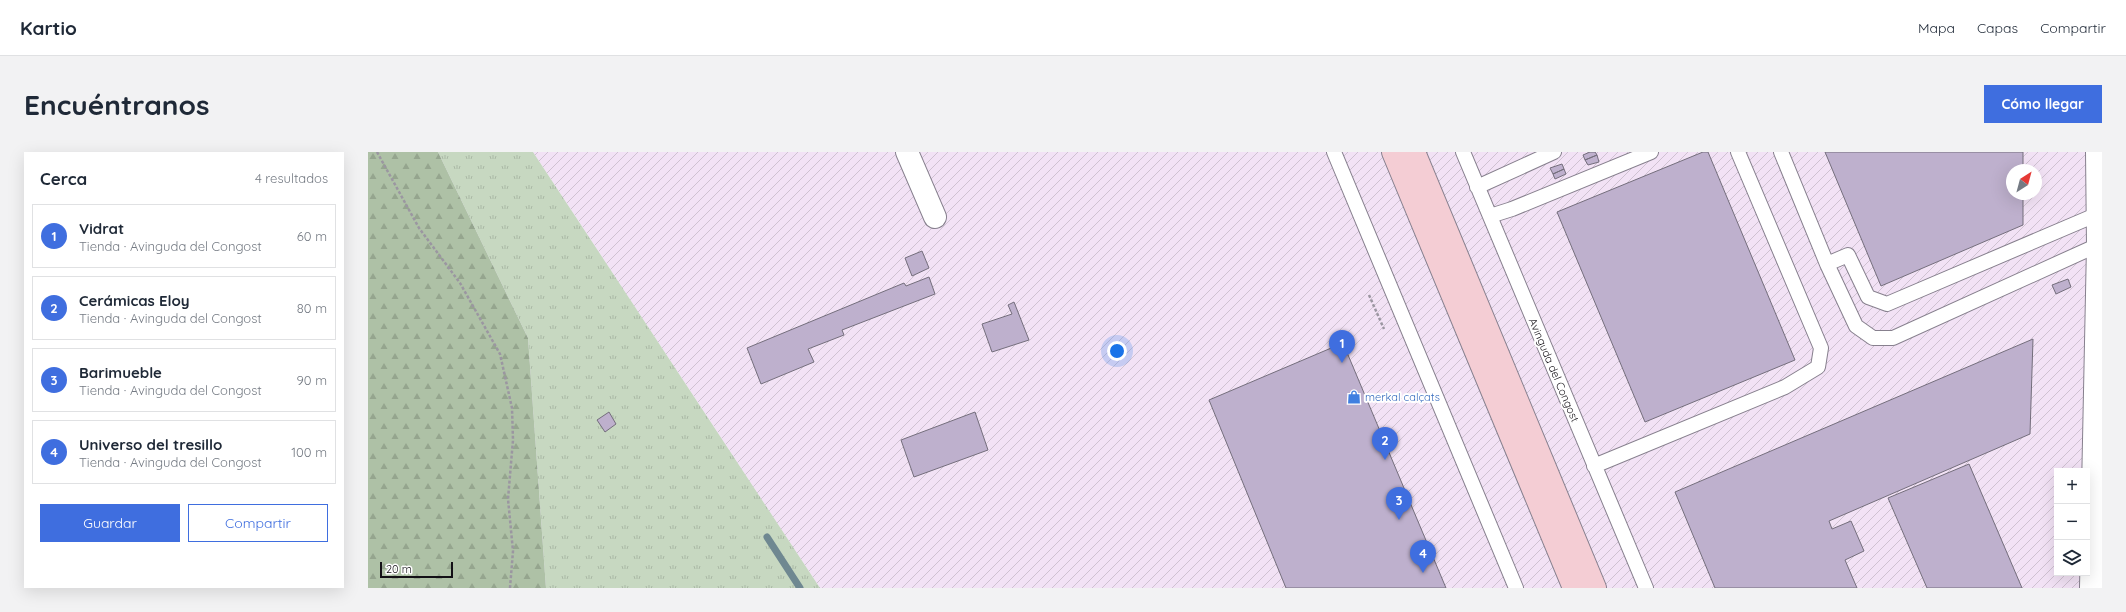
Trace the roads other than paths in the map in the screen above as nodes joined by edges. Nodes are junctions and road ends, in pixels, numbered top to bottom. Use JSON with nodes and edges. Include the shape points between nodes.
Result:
{"nodes":[{"id":1,"x":907,"y":152,"type":"edge"},
{"id":2,"x":1334,"y":152,"type":"edge"},
{"id":3,"x":1393,"y":152,"type":"edge"},
{"id":4,"x":1414,"y":152,"type":"edge"},
{"id":5,"x":1463,"y":152,"type":"edge"},
{"id":6,"x":1554,"y":152,"type":"edge"},
{"id":7,"x":1651,"y":152,"type":"edge"},
{"id":8,"x":1738,"y":152,"type":"edge"},
{"id":9,"x":1781,"y":152,"type":"edge"},
{"id":10,"x":2097,"y":152,"type":"edge"},
{"id":11,"x":1478,"y":186,"type":"junction"},
{"id":12,"x":2098,"y":214,"type":"junction"},
{"id":13,"x":1490,"y":216,"type":"junction"},
{"id":14,"x":935,"y":217,"type":"dead end"},
{"id":15,"x":2098,"y":245,"type":"junction"},
{"id":16,"x":1827,"y":264,"type":"junction"},
{"id":17,"x":1594,"y":466,"type":"junction"},
{"id":18,"x":1516,"y":588,"type":"edge"},
{"id":19,"x":1574,"y":588,"type":"edge"},
{"id":20,"x":1595,"y":588,"type":"edge"},
{"id":21,"x":1646,"y":588,"type":"edge"},
{"id":22,"x":2091,"y":588,"type":"edge"}],
"edges":[{"from":1,"to":14,"type":"street"},
{"from":2,"to":18,"type":"lane"},
{"from":3,"to":19,"type":"main road"},
{"from":4,"to":20,"type":"main road"},
{"from":5,"to":11,"type":"lane","name":"Avinguda del Congost"},
{"from":6,"to":11,"type":"lane"},
{"from":7,"to":13,"type":"lane"},
{"from":8,"to":17,"type":"lane","via":[[1821,348],[1818,367],[1785,387]]},
{"from":9,"to":16,"type":"lane"},
{"from":10,"to":12,"type":"street"},
{"from":11,"to":13,"type":"lane","name":"Avinguda del Congost"},
{"from":12,"to":15,"type":"street"},
{"from":12,"to":16,"type":"lane","via":[[1886,304],[1868,297],[1848,255]]},
{"from":13,"to":17,"type":"lane","name":"Avinguda del Congost"},
{"from":15,"to":16,"type":"lane","via":[[1893,338],[1873,338],[1856,326]]},
{"from":15,"to":22,"type":"street"},
{"from":17,"to":21,"type":"lane","name":"Avinguda del Congost"}]}
